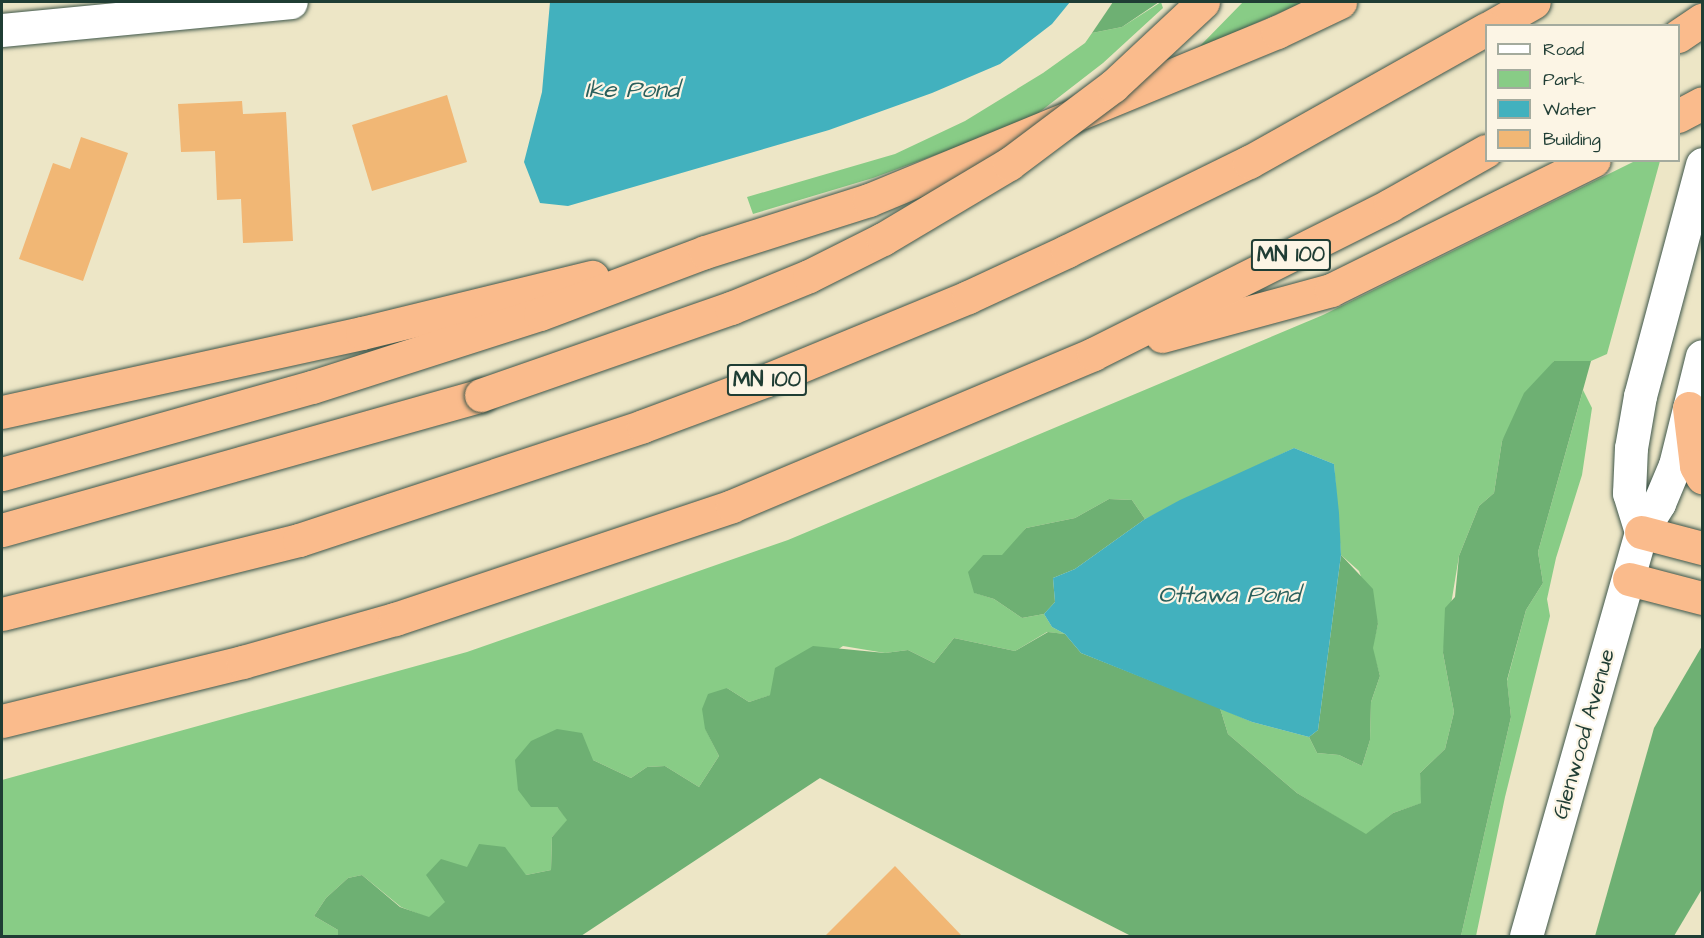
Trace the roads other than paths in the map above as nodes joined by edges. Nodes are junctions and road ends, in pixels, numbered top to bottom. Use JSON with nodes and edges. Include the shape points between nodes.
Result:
{"nodes":[{"id":1,"x":291,"y":2,"type":"edge"},
{"id":2,"x":1203,"y":2,"type":"edge"},
{"id":3,"x":1340,"y":2,"type":"edge"},
{"id":4,"x":1533,"y":2,"type":"edge"},
{"id":5,"x":1702,"y":20,"type":"edge"},
{"id":6,"x":1495,"y":24,"type":"edge"},
{"id":7,"x":2,"y":30,"type":"edge"},
{"id":8,"x":1485,"y":30,"type":"edge"},
{"id":9,"x":1680,"y":35,"type":"edge"},
{"id":10,"x":1702,"y":103,"type":"edge"},
{"id":11,"x":1680,"y":115,"type":"edge"},
{"id":12,"x":1485,"y":152,"type":"edge"},
{"id":13,"x":1590,"y":162,"type":"edge"},
{"id":14,"x":1702,"y":164,"type":"edge"},
{"id":15,"x":705,"y":252,"type":"junction"},
{"id":16,"x":1093,"y":354,"type":"junction"},
{"id":17,"x":1702,"y":356,"type":"edge"},
{"id":18,"x":1689,"y":408,"type":"junction"},
{"id":19,"x":2,"y":412,"type":"edge"},
{"id":20,"x":2,"y":474,"type":"edge"},
{"id":21,"x":1702,"y":477,"type":"edge"},
{"id":22,"x":2,"y":530,"type":"edge"},
{"id":23,"x":1641,"y":532,"type":"junction"},
{"id":24,"x":1702,"y":548,"type":"edge"},
{"id":25,"x":1629,"y":579,"type":"junction"},
{"id":26,"x":1702,"y":598,"type":"edge"},
{"id":27,"x":2,"y":614,"type":"edge"},
{"id":28,"x":10,"y":718,"type":"edge"},
{"id":29,"x":1526,"y":936,"type":"edge"}],
"edges":[{"from":1,"to":7,"type":"street"},
{"from":2,"to":22,"type":"highway","bridge":true,"via":[[1113,86],[1009,164],[884,239],[809,276],[731,308],[481,395]]},
{"from":3,"to":15,"type":"highway","via":[[1277,32],[869,200]]},
{"from":4,"to":6,"type":"highway"},
{"from":5,"to":9,"type":"highway"},
{"from":8,"to":27,"type":"highway","number":"MN 100","via":[[1249,162],[1067,251],[968,297],[767,380],[643,426],[299,540]]},
{"from":10,"to":11,"type":"highway"},
{"from":12,"to":16,"type":"highway","number":"MN 100","via":[[1390,206]]},
{"from":13,"to":16,"type":"highway","via":[[1331,290]]},
{"from":14,"to":23,"type":"street","via":[[1640,396],[1631,448],[1629,493]]},
{"from":15,"to":19,"type":"highway","via":[[351,336]]},
{"from":15,"to":20,"type":"highway","via":[[540,314],[312,387]]},
{"from":16,"to":28,"type":"highway","number":"MN 100","via":[[821,470],[613,549],[330,638]]},
{"from":17,"to":18,"type":"street","name":"Glenwood Avenue"},
{"from":18,"to":21,"type":"highway","via":[[1696,466]]},
{"from":18,"to":23,"type":"street","name":"Glenwood Avenue","via":[[1675,465]]},
{"from":23,"to":24,"type":"highway"},
{"from":23,"to":25,"type":"street","name":"Glenwood Avenue"},
{"from":25,"to":26,"type":"highway"},
{"from":25,"to":29,"type":"street","name":"Glenwood Avenue"}]}
